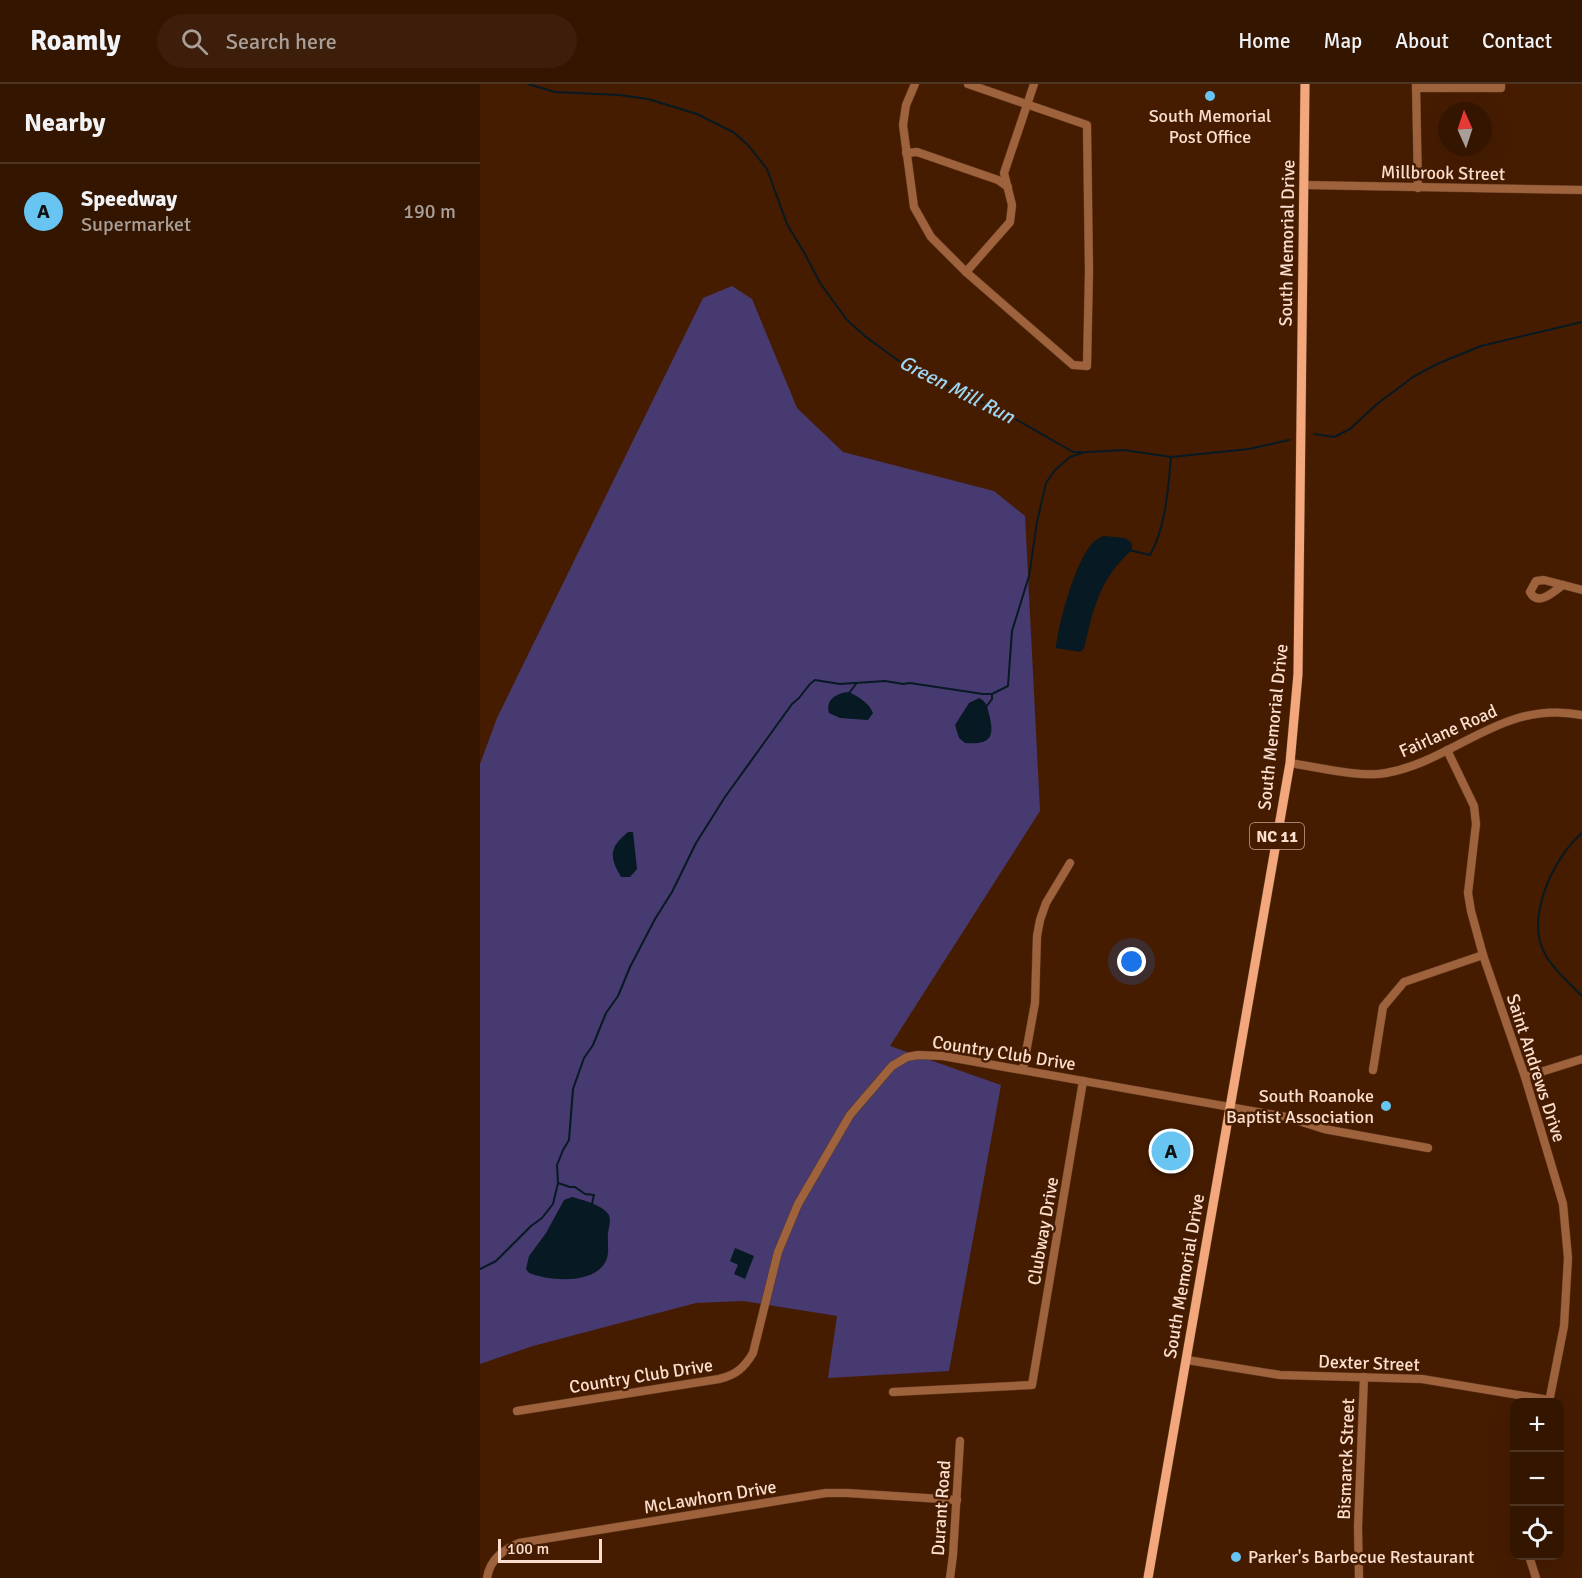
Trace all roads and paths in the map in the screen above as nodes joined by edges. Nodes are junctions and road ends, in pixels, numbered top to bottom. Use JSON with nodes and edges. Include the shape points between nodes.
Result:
{"nodes":[{"id":1,"x":915,"y":84,"type":"edge"},
{"id":2,"x":968,"y":84,"type":"edge"},
{"id":3,"x":1034,"y":84,"type":"edge"},
{"id":4,"x":1305,"y":84,"type":"edge"},
{"id":5,"x":1501,"y":84,"type":"edge"},
{"id":6,"x":1416,"y":86,"type":"edge"},
{"id":7,"x":1027,"y":104,"type":"junction"},
{"id":8,"x":906,"y":153,"type":"junction"},
{"id":9,"x":1304,"y":185,"type":"junction"},
{"id":10,"x":1008,"y":188,"type":"junction"},
{"id":11,"x":1418,"y":188,"type":"junction"},
{"id":12,"x":1582,"y":190,"type":"edge"},
{"id":13,"x":966,"y":272,"type":"junction"},
{"id":14,"x":1563,"y":585,"type":"dead end"},
{"id":15,"x":1582,"y":590,"type":"edge"},
{"id":16,"x":1582,"y":716,"type":"edge"},
{"id":17,"x":1446,"y":750,"type":"junction"},
{"id":18,"x":1290,"y":763,"type":"junction"},
{"id":19,"x":1070,"y":863,"type":"dead end"},
{"id":20,"x":1483,"y":955,"type":"junction"},
{"id":21,"x":1582,"y":1059,"type":"edge"},
{"id":22,"x":1023,"y":1069,"type":"junction"},
{"id":23,"x":1373,"y":1070,"type":"dead end"},
{"id":24,"x":1525,"y":1077,"type":"junction"},
{"id":25,"x":1083,"y":1081,"type":"junction"},
{"id":26,"x":1230,"y":1107,"type":"junction"},
{"id":27,"x":1428,"y":1149,"type":"dead end"},
{"id":28,"x":1187,"y":1360,"type":"junction"},
{"id":29,"x":1364,"y":1377,"type":"junction"},
{"id":30,"x":893,"y":1392,"type":"dead end"},
{"id":31,"x":1532,"y":1398,"type":"edge"},
{"id":32,"x":1550,"y":1398,"type":"edge"},
{"id":33,"x":517,"y":1411,"type":"dead end"},
{"id":34,"x":960,"y":1441,"type":"dead end"},
{"id":35,"x":957,"y":1500,"type":"junction"},
{"id":36,"x":1530,"y":1560,"type":"edge"},
{"id":37,"x":487,"y":1578,"type":"edge"},
{"id":38,"x":950,"y":1578,"type":"edge"},
{"id":39,"x":1148,"y":1578,"type":"edge"},
{"id":40,"x":1359,"y":1578,"type":"edge"},
{"id":41,"x":1536,"y":1578,"type":"edge"}],
"edges":[{"from":1,"to":8,"type":"street","via":[[903,125]]},
{"from":2,"to":7,"type":"street"},
{"from":3,"to":7,"type":"street"},
{"from":4,"to":9,"type":"main road","name":"South Memorial Drive","number":"NC 11"},
{"from":5,"to":6,"type":"street","via":[[1501,88]]},
{"from":6,"to":11,"type":"street"},
{"from":7,"to":10,"type":"street","via":[[1004,173]]},
{"from":7,"to":13,"type":"street","via":[[1087,125],[1087,366],[1073,365]]},
{"from":8,"to":10,"type":"street","via":[[917,152],[998,180]]},
{"from":8,"to":13,"type":"street","via":[[914,207],[931,237]]},
{"from":9,"to":11,"type":"street","name":"Millbrook Street"},
{"from":9,"to":18,"type":"main road","name":"South Memorial Drive","number":"NC 11","via":[[1299,669]]},
{"from":10,"to":13,"type":"street","via":[[1010,222]]},
{"from":11,"to":12,"type":"street","name":"Millbrook Street"},
{"from":14,"to":15,"type":"street"},
{"from":16,"to":17,"type":"street","name":"Fairlane Road","via":[[1525,714]]},
{"from":17,"to":18,"type":"street","name":"Fairlane Road","via":[[1384,773]]},
{"from":17,"to":20,"type":"street","name":"Saint Andrews Drive","via":[[1474,806],[1476,824],[1468,893]]},
{"from":18,"to":26,"type":"main road","name":"South Memorial Drive","number":"NC 11"},
{"from":19,"to":22,"type":"street","via":[[1040,920],[1035,1003]]},
{"from":20,"to":23,"type":"street","via":[[1404,982],[1383,1007]]},
{"from":20,"to":24,"type":"street","name":"Saint Andrews Drive"},
{"from":21,"to":24,"type":"street"},
{"from":22,"to":25,"type":"street","name":"Country Club Drive"},
{"from":22,"to":33,"type":"street","name":"Country Club Drive","via":[[929,1054],[907,1057],[892,1066],[849,1115],[798,1204],[778,1252],[753,1353],[735,1374]]},
{"from":24,"to":32,"type":"street","name":"Saint Andrews Drive","via":[[1563,1204],[1568,1258],[1564,1326]]},
{"from":25,"to":26,"type":"street","name":"Country Club Drive"},
{"from":25,"to":30,"type":"street","name":"Clubway Drive","via":[[1032,1385]]},
{"from":26,"to":27,"type":"street","name":"Country Club Drive"},
{"from":26,"to":28,"type":"main road","name":"South Memorial Drive","number":"NC 11"},
{"from":28,"to":29,"type":"street","name":"Dexter Street","via":[[1280,1375]]},
{"from":28,"to":39,"type":"main road","name":"South Memorial Drive","number":"NC 11"},
{"from":29,"to":31,"type":"street","name":"Dexter Street","via":[[1422,1379]]},
{"from":29,"to":40,"type":"street","name":"Bismarck Street"},
{"from":34,"to":35,"type":"street","name":"Durant Road"},
{"from":35,"to":37,"type":"street","name":"McLawhorn Drive","via":[[826,1493],[519,1543],[494,1559]]},
{"from":35,"to":38,"type":"street","name":"Durant Road"},
{"from":36,"to":41,"type":"street"}]}
